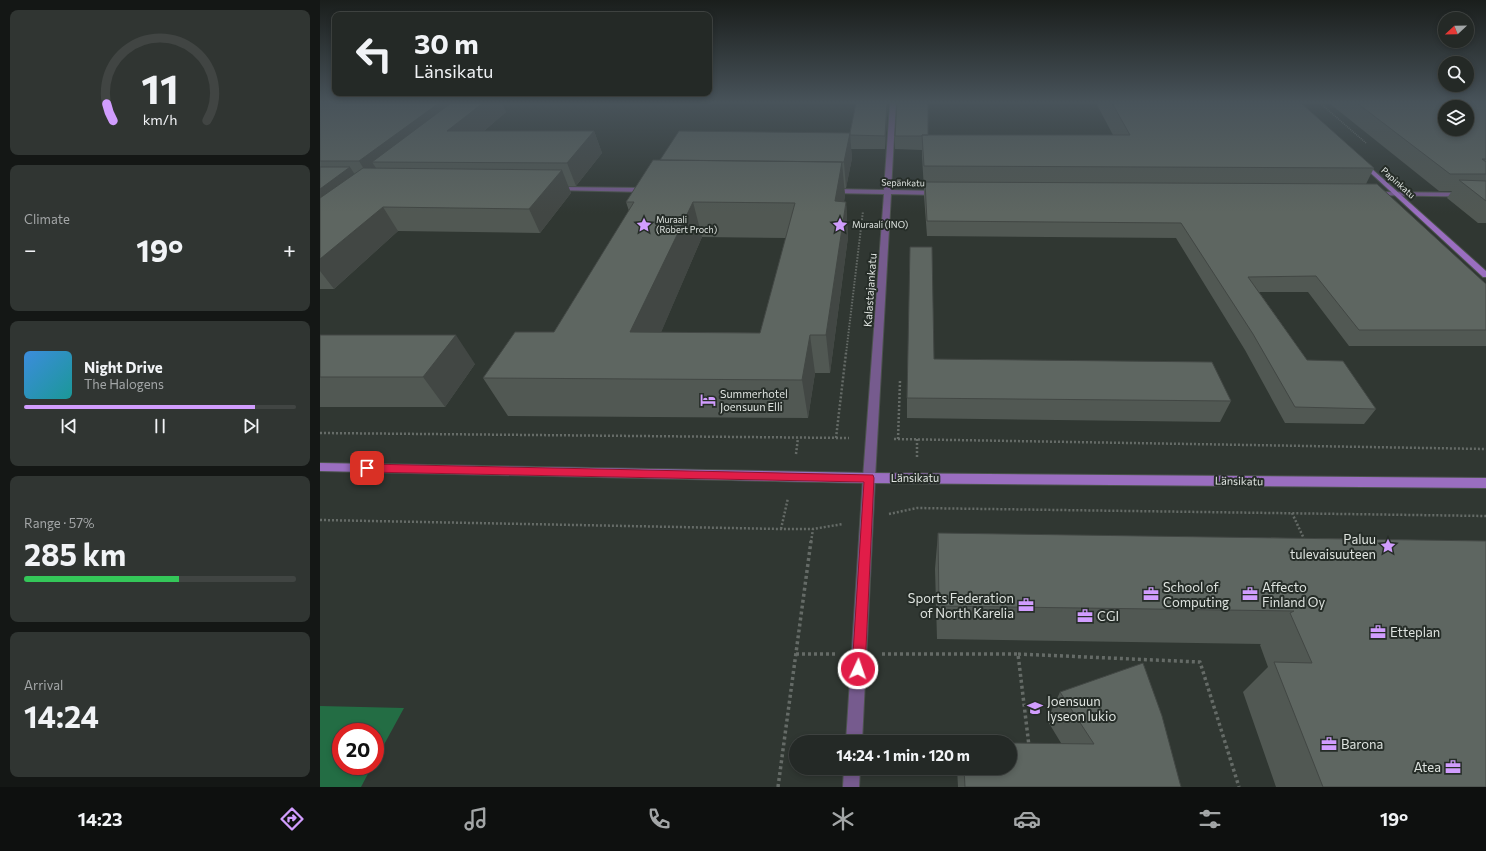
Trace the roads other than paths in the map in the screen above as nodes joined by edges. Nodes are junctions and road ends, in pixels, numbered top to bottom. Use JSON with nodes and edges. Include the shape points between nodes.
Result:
{"nodes":[{"id":1,"x":891,"y":140,"type":"edge"},
{"id":2,"x":1356,"y":157,"type":"edge"},
{"id":3,"x":550,"y":189,"type":"edge"},
{"id":4,"x":652,"y":190,"type":"edge"},
{"id":5,"x":825,"y":191,"type":"edge"},
{"id":6,"x":888,"y":192,"type":"junction"},
{"id":7,"x":945,"y":193,"type":"edge"},
{"id":8,"x":1371,"y":194,"type":"edge"},
{"id":9,"x":1398,"y":195,"type":"junction"},
{"id":10,"x":1486,"y":195,"type":"edge"},
{"id":11,"x":1486,"y":275,"type":"edge"},
{"id":12,"x":320,"y":467,"type":"edge"},
{"id":13,"x":869,"y":478,"type":"junction"},
{"id":14,"x":1486,"y":483,"type":"edge"},
{"id":15,"x":854,"y":735,"type":"edge"},
{"id":16,"x":852,"y":775,"type":"edge"},
{"id":17,"x":851,"y":787,"type":"edge"}],
"edges":[{"from":1,"to":6,"type":"street","name":"Kalastajankatu"},
{"from":2,"to":9,"type":"street","name":"Papinkatu"},
{"from":3,"to":4,"type":"street"},
{"from":5,"to":6,"type":"street","name":"Sepänkatu"},
{"from":6,"to":7,"type":"street","name":"Sepänkatu"},
{"from":6,"to":13,"type":"street","name":"Kalastajankatu"},
{"from":8,"to":9,"type":"street"},
{"from":9,"to":10,"type":"street"},
{"from":9,"to":11,"type":"street","name":"Papinkatu"},
{"from":12,"to":13,"type":"street","name":"Länsikatu"},
{"from":13,"to":14,"type":"street","name":"Länsikatu"},
{"from":13,"to":15,"type":"street","name":"Kalastajankatu"},
{"from":16,"to":17,"type":"street"}]}
